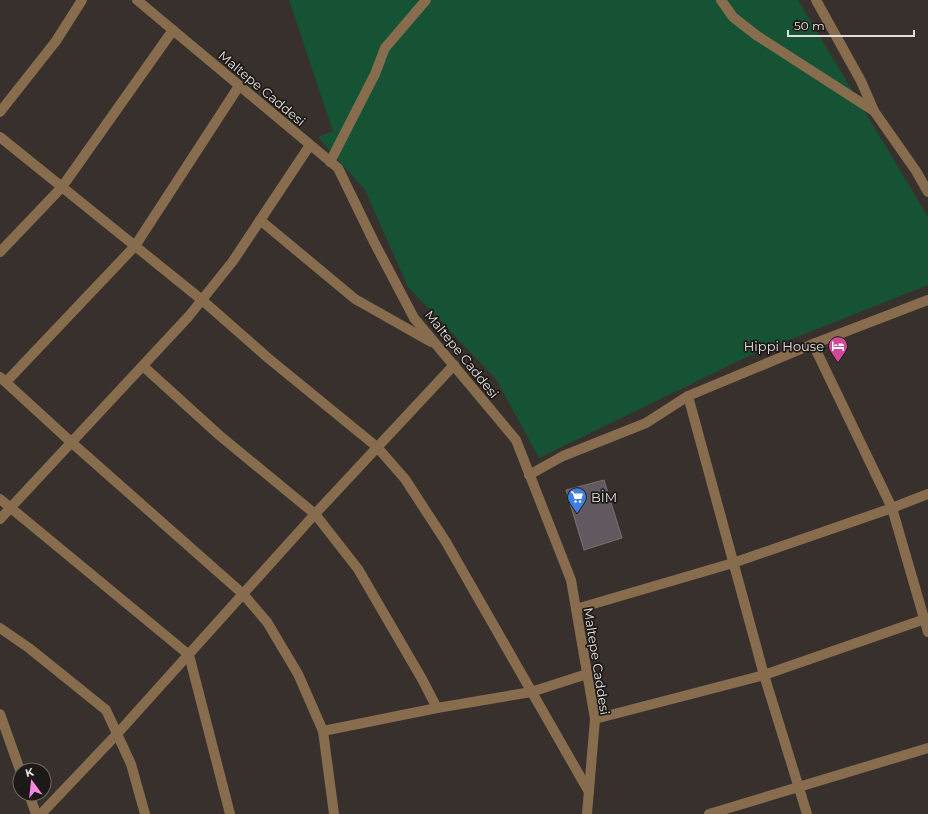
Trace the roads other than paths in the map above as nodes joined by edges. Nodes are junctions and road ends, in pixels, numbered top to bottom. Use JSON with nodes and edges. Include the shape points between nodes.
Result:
{"nodes":[{"id":1,"x":82,"y":0,"type":"edge"},
{"id":2,"x":137,"y":0,"type":"edge"},
{"id":3,"x":426,"y":0,"type":"edge"},
{"id":4,"x":721,"y":0,"type":"edge"},
{"id":5,"x":816,"y":0,"type":"edge"},
{"id":6,"x":173,"y":30,"type":"junction"},
{"id":7,"x":239,"y":86,"type":"junction"},
{"id":8,"x":874,"y":111,"type":"junction"},
{"id":9,"x":0,"y":112,"type":"edge"},
{"id":10,"x":0,"y":137,"type":"edge"},
{"id":11,"x":310,"y":145,"type":"junction"},
{"id":12,"x":330,"y":162,"type":"junction"},
{"id":13,"x":62,"y":187,"type":"junction"},
{"id":14,"x":928,"y":192,"type":"edge"},
{"id":15,"x":260,"y":220,"type":"junction"},
{"id":16,"x":135,"y":246,"type":"junction"},
{"id":17,"x":1,"y":247,"type":"edge"},
{"id":18,"x":202,"y":300,"type":"junction"},
{"id":19,"x":928,"y":300,"type":"edge"},
{"id":20,"x":813,"y":344,"type":"junction"},
{"id":21,"x":436,"y":345,"type":"junction"},
{"id":22,"x":454,"y":365,"type":"junction"},
{"id":23,"x":143,"y":366,"type":"junction"},
{"id":24,"x":3,"y":380,"type":"edge"},
{"id":25,"x":688,"y":396,"type":"junction"},
{"id":26,"x":71,"y":442,"type":"junction"},
{"id":27,"x":377,"y":447,"type":"junction"},
{"id":28,"x":529,"y":474,"type":"junction"},
{"id":29,"x":928,"y":494,"type":"edge"},
{"id":30,"x":0,"y":499,"type":"edge"},
{"id":31,"x":11,"y":507,"type":"junction"},
{"id":32,"x":892,"y":508,"type":"junction"},
{"id":33,"x":315,"y":514,"type":"junction"},
{"id":34,"x":0,"y":519,"type":"edge"},
{"id":35,"x":733,"y":563,"type":"junction"},
{"id":36,"x":243,"y":594,"type":"junction"},
{"id":37,"x":576,"y":609,"type":"junction"},
{"id":38,"x":926,"y":619,"type":"edge"},
{"id":39,"x":0,"y":628,"type":"edge"},
{"id":40,"x":928,"y":632,"type":"edge"},
{"id":41,"x":189,"y":655,"type":"junction"},
{"id":42,"x":587,"y":674,"type":"junction"},
{"id":43,"x":764,"y":675,"type":"junction"},
{"id":44,"x":531,"y":692,"type":"junction"},
{"id":45,"x":437,"y":708,"type":"junction"},
{"id":46,"x":0,"y":714,"type":"edge"},
{"id":47,"x":595,"y":720,"type":"junction"},
{"id":48,"x":323,"y":731,"type":"junction"},
{"id":49,"x":117,"y":734,"type":"junction"},
{"id":50,"x":928,"y":748,"type":"edge"},
{"id":51,"x":17,"y":762,"type":"edge"},
{"id":52,"x":799,"y":787,"type":"junction"},
{"id":53,"x":589,"y":792,"type":"junction"},
{"id":54,"x":32,"y":802,"type":"edge"},
{"id":55,"x":36,"y":814,"type":"edge"},
{"id":56,"x":41,"y":814,"type":"edge"},
{"id":57,"x":145,"y":814,"type":"edge"},
{"id":58,"x":230,"y":814,"type":"edge"},
{"id":59,"x":334,"y":814,"type":"edge"},
{"id":60,"x":587,"y":814,"type":"edge"},
{"id":61,"x":709,"y":814,"type":"edge"},
{"id":62,"x":808,"y":814,"type":"edge"}],
"edges":[{"from":1,"to":9,"type":"street","via":[[56,41]]},
{"from":2,"to":6,"type":"street","name":"Maltepe Caddesi"},
{"from":3,"to":12,"type":"street","via":[[385,48],[375,74]]},
{"from":4,"to":8,"type":"street","via":[[733,17],[756,35]]},
{"from":5,"to":8,"type":"street","via":[[861,81]]},
{"from":6,"to":7,"type":"street","name":"Maltepe Caddesi"},
{"from":6,"to":13,"type":"street"},
{"from":7,"to":11,"type":"street","name":"Maltepe Caddesi"},
{"from":7,"to":16,"type":"street"},
{"from":8,"to":14,"type":"street"},
{"from":10,"to":13,"type":"street"},
{"from":11,"to":12,"type":"street","name":"Maltepe Caddesi"},
{"from":11,"to":15,"type":"street"},
{"from":12,"to":21,"type":"street","name":"Maltepe Caddesi","via":[[338,168],[414,318]]},
{"from":13,"to":16,"type":"street"},
{"from":13,"to":17,"type":"street"},
{"from":15,"to":18,"type":"street","via":[[233,261]]},
{"from":15,"to":21,"type":"street","via":[[355,299]]},
{"from":16,"to":18,"type":"street"},
{"from":16,"to":24,"type":"street"},
{"from":18,"to":23,"type":"street"},
{"from":18,"to":27,"type":"street"},
{"from":19,"to":20,"type":"street"},
{"from":20,"to":25,"type":"street"},
{"from":20,"to":32,"type":"street"},
{"from":21,"to":22,"type":"street","name":"Maltepe Caddesi"},
{"from":22,"to":27,"type":"street"},
{"from":22,"to":28,"type":"street","name":"Maltepe Caddesi","via":[[516,440]]},
{"from":23,"to":26,"type":"street"},
{"from":23,"to":33,"type":"street","via":[[219,435]]},
{"from":24,"to":26,"type":"street"},
{"from":25,"to":28,"type":"street","via":[[646,423],[564,456]]},
{"from":25,"to":35,"type":"street"},
{"from":26,"to":31,"type":"street"},
{"from":26,"to":36,"type":"street"},
{"from":27,"to":33,"type":"street"},
{"from":27,"to":44,"type":"street","via":[[405,480],[446,542]]},
{"from":28,"to":37,"type":"street","name":"Maltepe Caddesi","via":[[571,580]]},
{"from":29,"to":32,"type":"street"},
{"from":30,"to":31,"type":"street"},
{"from":31,"to":34,"type":"street"},
{"from":31,"to":41,"type":"street"},
{"from":32,"to":35,"type":"street"},
{"from":32,"to":38,"type":"street"},
{"from":33,"to":36,"type":"street"},
{"from":33,"to":45,"type":"street","via":[[358,570]]},
{"from":35,"to":37,"type":"street"},
{"from":35,"to":43,"type":"street"},
{"from":36,"to":41,"type":"street"},
{"from":36,"to":48,"type":"street","via":[[267,622],[298,674]]},
{"from":37,"to":42,"type":"street","name":"Maltepe Caddesi"},
{"from":38,"to":40,"type":"street"},
{"from":38,"to":43,"type":"street"},
{"from":39,"to":49,"type":"street","via":[[30,648],[106,710]]},
{"from":41,"to":49,"type":"street"},
{"from":41,"to":58,"type":"street"},
{"from":42,"to":44,"type":"street"},
{"from":42,"to":47,"type":"street","name":"Maltepe Caddesi"},
{"from":43,"to":47,"type":"street"},
{"from":43,"to":52,"type":"street"},
{"from":44,"to":45,"type":"street"},
{"from":44,"to":53,"type":"street"},
{"from":45,"to":48,"type":"street"},
{"from":46,"to":51,"type":"street"},
{"from":47,"to":53,"type":"street","name":"Maltepe Caddesi"},
{"from":48,"to":59,"type":"street"},
{"from":49,"to":56,"type":"street"},
{"from":49,"to":57,"type":"street","via":[[131,764]]},
{"from":50,"to":52,"type":"street"},
{"from":52,"to":61,"type":"street"},
{"from":52,"to":62,"type":"street"},
{"from":53,"to":60,"type":"street","name":"Maltepe Caddesi"},
{"from":54,"to":55,"type":"street"}]}
